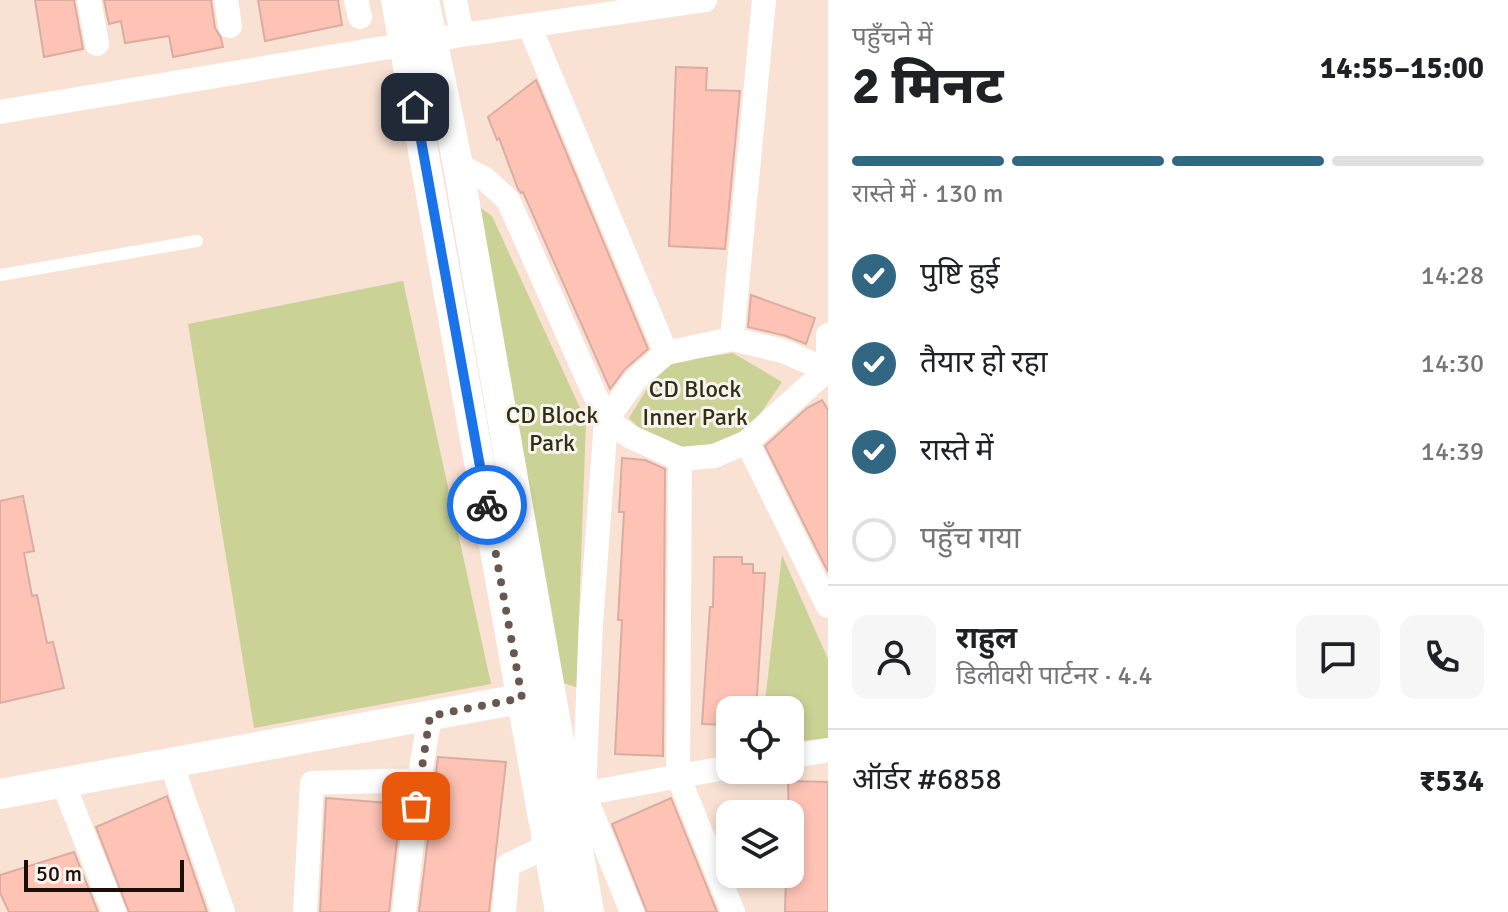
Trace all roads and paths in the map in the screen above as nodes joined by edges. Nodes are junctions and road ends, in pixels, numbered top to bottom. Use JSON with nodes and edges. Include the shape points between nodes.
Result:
{"nodes":[{"id":1,"x":89,"y":0,"type":"edge"},
{"id":2,"x":226,"y":0,"type":"edge"},
{"id":3,"x":396,"y":0,"type":"edge"},
{"id":4,"x":424,"y":0,"type":"edge"},
{"id":5,"x":455,"y":0,"type":"edge"},
{"id":6,"x":705,"y":0,"type":"edge"},
{"id":7,"x":764,"y":0,"type":"edge"},
{"id":8,"x":566,"y":10,"type":"edge"},
{"id":9,"x":529,"y":25,"type":"junction"},
{"id":10,"x":230,"y":26,"type":"dead end"},
{"id":11,"x":462,"y":35,"type":"junction"},
{"id":12,"x":418,"y":43,"type":"junction"},
{"id":13,"x":97,"y":44,"type":"dead end"},
{"id":14,"x":0,"y":112,"type":"edge"},
{"id":15,"x":458,"y":165,"type":"junction"},
{"id":16,"x":197,"y":241,"type":"dead end"},
{"id":17,"x":0,"y":275,"type":"edge"},
{"id":18,"x":828,"y":335,"type":"edge"},
{"id":19,"x":732,"y":339,"type":"junction"},
{"id":20,"x":666,"y":353,"type":"junction"},
{"id":21,"x":827,"y":372,"type":"edge"},
{"id":22,"x":606,"y":420,"type":"junction"},
{"id":23,"x":747,"y":442,"type":"junction"},
{"id":24,"x":680,"y":459,"type":"junction"},
{"id":25,"x":828,"y":606,"type":"edge"},
{"id":26,"x":536,"y":696,"type":"junction"},
{"id":27,"x":430,"y":716,"type":"junction"},
{"id":28,"x":828,"y":750,"type":"edge"},
{"id":29,"x":804,"y":754,"type":"edge"},
{"id":30,"x":171,"y":763,"type":"junction"},
{"id":31,"x":716,"y":769,"type":"edge"},
{"id":32,"x":678,"y":776,"type":"junction"},
{"id":33,"x":419,"y":780,"type":"junction"},
{"id":34,"x":63,"y":783,"type":"junction"},
{"id":35,"x":0,"y":794,"type":"edge"},
{"id":36,"x":564,"y":797,"type":"junction"},
{"id":37,"x":548,"y":846,"type":"junction"},
{"id":38,"x":114,"y":912,"type":"edge"},
{"id":39,"x":223,"y":912,"type":"edge"},
{"id":40,"x":305,"y":912,"type":"edge"},
{"id":41,"x":404,"y":912,"type":"edge"},
{"id":42,"x":504,"y":912,"type":"edge"},
{"id":43,"x":560,"y":912,"type":"edge"},
{"id":44,"x":589,"y":912,"type":"edge"},
{"id":45,"x":632,"y":912,"type":"edge"},
{"id":46,"x":733,"y":912,"type":"edge"}],
"edges":[{"from":1,"to":13,"type":"street"},
{"from":2,"to":10,"type":"street"},
{"from":3,"to":12,"type":"street"},
{"from":4,"to":12,"type":"street"},
{"from":5,"to":11,"type":"street"},
{"from":6,"to":8,"type":"street"},
{"from":7,"to":19,"type":"street"},
{"from":8,"to":9,"type":"street"},
{"from":9,"to":11,"type":"street"},
{"from":9,"to":20,"type":"street"},
{"from":11,"to":12,"type":"street"},
{"from":12,"to":14,"type":"street"},
{"from":12,"to":15,"type":"street"},
{"from":12,"to":26,"type":"street"},
{"from":15,"to":22,"type":"street","via":[[485,179],[508,200]]},
{"from":15,"to":26,"type":"street"},
{"from":16,"to":17,"type":"lane"},
{"from":18,"to":21,"type":"street"},
{"from":19,"to":20,"type":"street"},
{"from":19,"to":21,"type":"street","via":[[783,351]]},
{"from":20,"to":22,"type":"street","via":[[635,380]]},
{"from":21,"to":23,"type":"street"},
{"from":22,"to":24,"type":"street"},
{"from":22,"to":36,"type":"street","via":[[591,624]]},
{"from":23,"to":24,"type":"street","via":[[714,456]]},
{"from":23,"to":25,"type":"street"},
{"from":24,"to":32,"type":"street"},
{"from":26,"to":27,"type":"street"},
{"from":26,"to":36,"type":"street"},
{"from":27,"to":30,"type":"street"},
{"from":27,"to":33,"type":"street"},
{"from":28,"to":29,"type":"street"},
{"from":30,"to":34,"type":"street"},
{"from":30,"to":39,"type":"street"},
{"from":31,"to":32,"type":"street"},
{"from":32,"to":36,"type":"street"},
{"from":32,"to":46,"type":"street"},
{"from":33,"to":40,"type":"street","via":[[312,783]]},
{"from":33,"to":41,"type":"street"},
{"from":34,"to":35,"type":"street"},
{"from":34,"to":38,"type":"street"},
{"from":36,"to":37,"type":"street"},
{"from":36,"to":44,"type":"street"},
{"from":36,"to":45,"type":"street"},
{"from":37,"to":42,"type":"street","via":[[508,865]]},
{"from":37,"to":43,"type":"street"}]}
